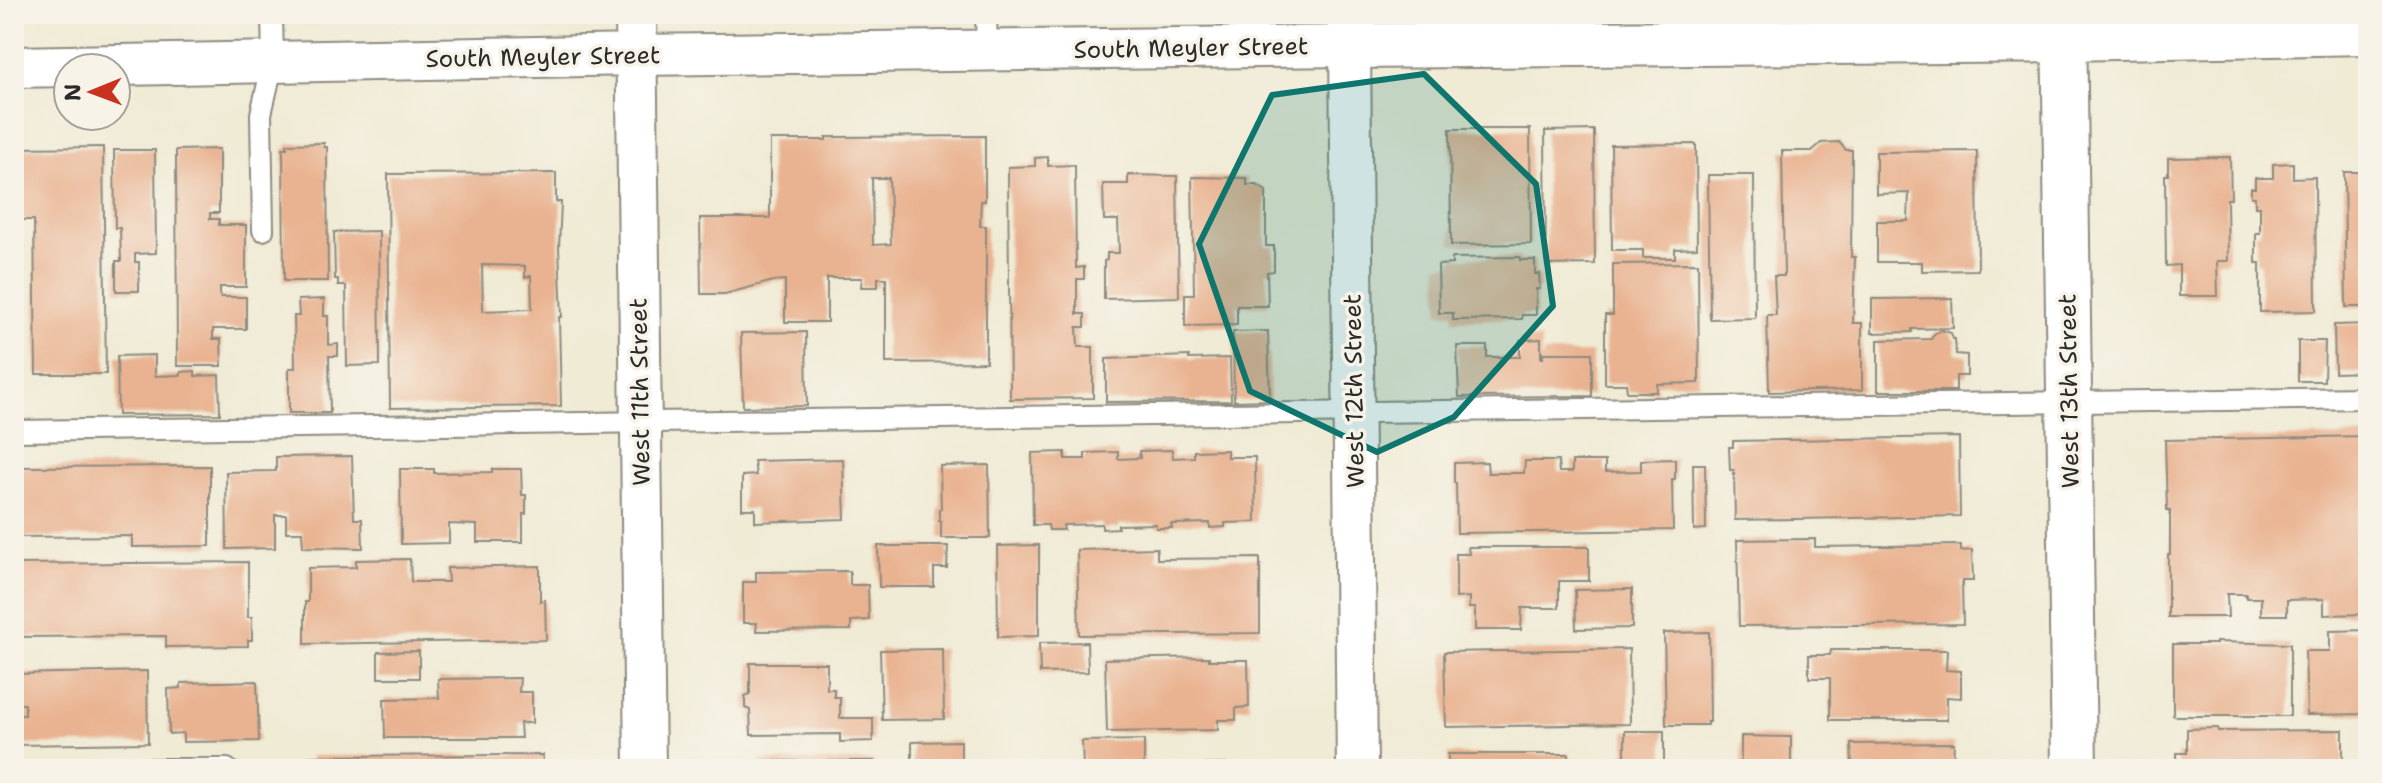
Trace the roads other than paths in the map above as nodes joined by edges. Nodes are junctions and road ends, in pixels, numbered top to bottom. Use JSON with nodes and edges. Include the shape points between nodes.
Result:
{"nodes":[{"id":1,"x":272,"y":14,"type":"edge"},
{"id":2,"x":636,"y":14,"type":"edge"},
{"id":3,"x":2064,"y":27,"type":"edge"},
{"id":4,"x":1350,"y":30,"type":"edge"},
{"id":5,"x":986,"y":32,"type":"edge"},
{"id":6,"x":2368,"y":34,"type":"edge"},
{"id":7,"x":636,"y":55,"type":"junction"},
{"id":8,"x":273,"y":62,"type":"junction"},
{"id":9,"x":14,"y":67,"type":"edge"},
{"id":10,"x":263,"y":230,"type":"dead end"},
{"id":11,"x":2368,"y":398,"type":"edge"},
{"id":12,"x":2070,"y":402,"type":"junction"},
{"id":13,"x":1355,"y":412,"type":"junction"},
{"id":14,"x":641,"y":423,"type":"junction"},
{"id":15,"x":14,"y":431,"type":"edge"},
{"id":16,"x":142,"y":769,"type":"edge"},
{"id":17,"x":227,"y":769,"type":"edge"},
{"id":18,"x":645,"y":769,"type":"edge"},
{"id":19,"x":1357,"y":769,"type":"edge"},
{"id":20,"x":2074,"y":769,"type":"edge"}],
"edges":[{"from":1,"to":8,"type":"lane"},
{"from":2,"to":7,"type":"street","name":"West 11th Street"},
{"from":3,"to":4,"type":"main road","name":"South Meyler Street"},
{"from":3,"to":6,"type":"street","name":"South Meyler Street"},
{"from":3,"to":12,"type":"main road","name":"West 13th Street"},
{"from":4,"to":5,"type":"street","name":"South Meyler Street"},
{"from":4,"to":13,"type":"street","name":"West 12th Street"},
{"from":5,"to":7,"type":"street","name":"South Meyler Street"},
{"from":7,"to":8,"type":"street","name":"South Meyler Street"},
{"from":7,"to":14,"type":"street","name":"West 11th Street"},
{"from":8,"to":9,"type":"street","name":"South Meyler Street"},
{"from":8,"to":10,"type":"lane","via":[[261,114]]},
{"from":11,"to":12,"type":"lane"},
{"from":12,"to":13,"type":"lane"},
{"from":12,"to":20,"type":"main road","name":"West 13th Street"},
{"from":13,"to":14,"type":"lane"},
{"from":13,"to":19,"type":"street","name":"West 12th Street"},
{"from":14,"to":15,"type":"lane"},
{"from":14,"to":18,"type":"street","name":"West 11th Street"},
{"from":16,"to":17,"type":"lane"}]}
